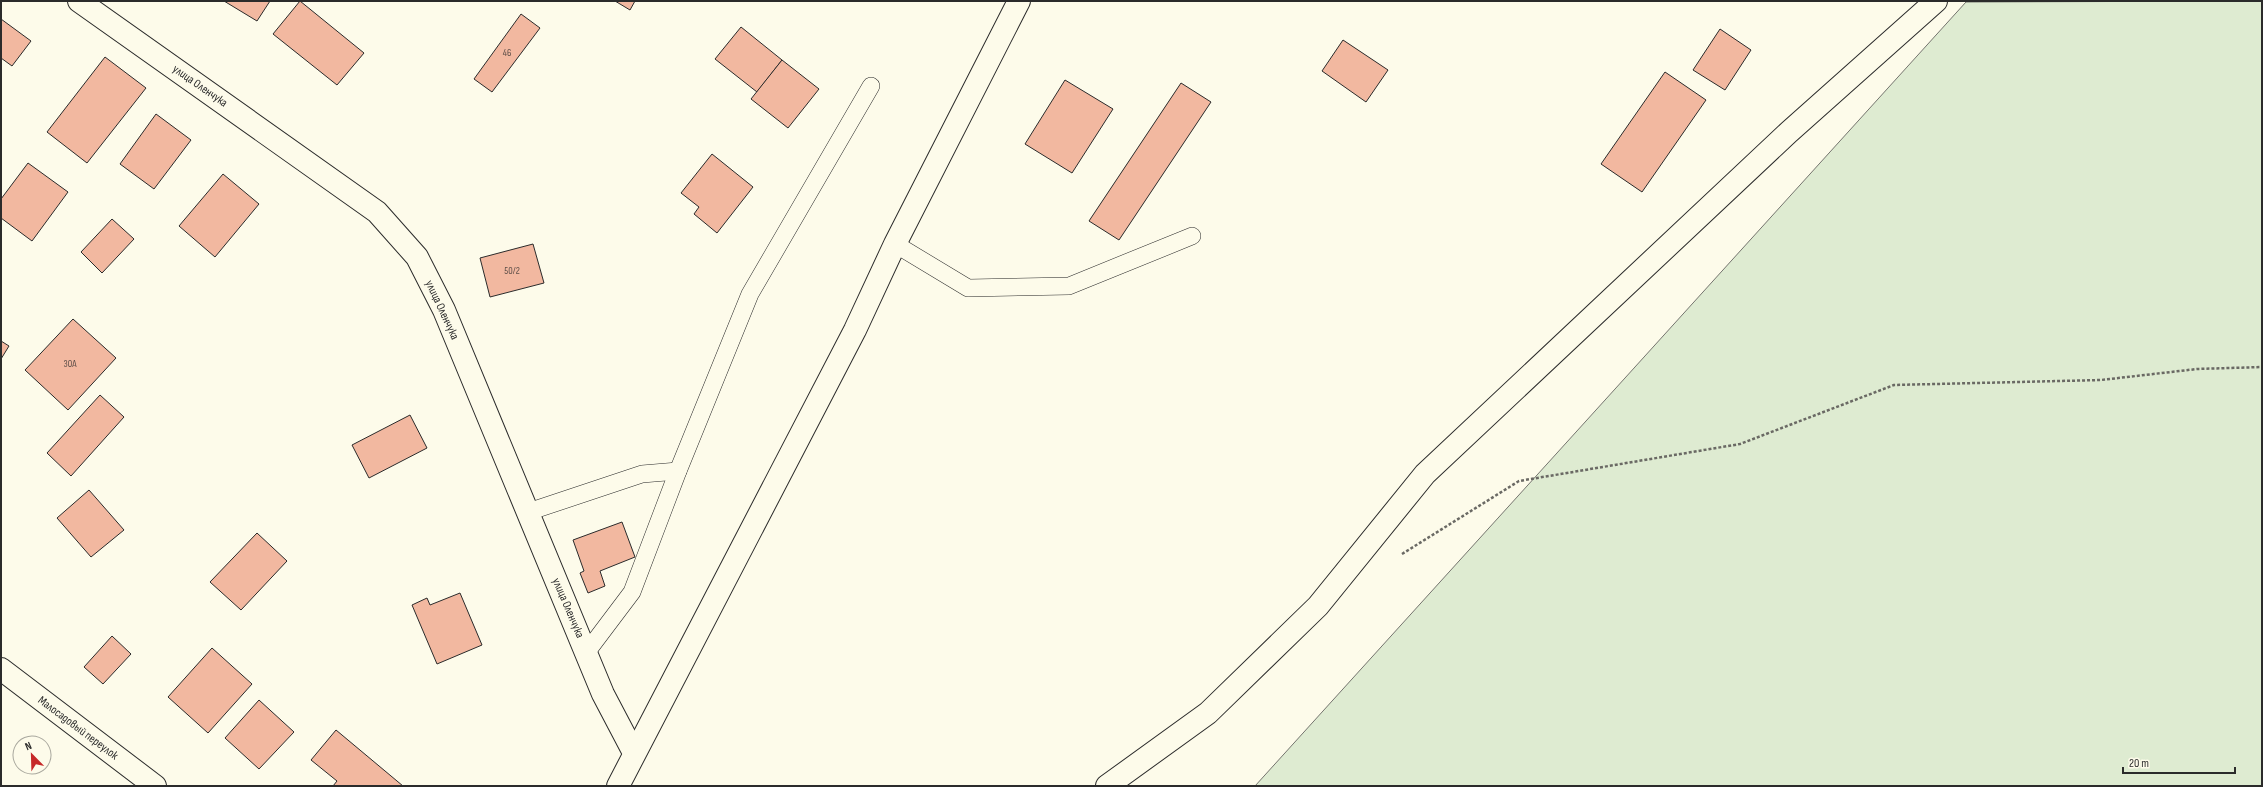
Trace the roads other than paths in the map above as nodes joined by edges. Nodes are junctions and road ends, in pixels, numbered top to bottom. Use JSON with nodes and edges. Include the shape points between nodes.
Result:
{"nodes":[{"id":1,"x":79,"y":1,"type":"edge"},
{"id":2,"x":1019,"y":1,"type":"edge"},
{"id":3,"x":1936,"y":1,"type":"edge"},
{"id":4,"x":871,"y":86,"type":"dead end"},
{"id":5,"x":1192,"y":236,"type":"dead end"},
{"id":6,"x":895,"y":244,"type":"junction"},
{"id":7,"x":678,"y":471,"type":"junction"},
{"id":8,"x":528,"y":512,"type":"junction"},
{"id":9,"x":586,"y":653,"type":"junction"},
{"id":10,"x":1,"y":669,"type":"edge"},
{"id":11,"x":634,"y":753,"type":"junction"},
{"id":12,"x":155,"y":786,"type":"edge"},
{"id":13,"x":618,"y":786,"type":"edge"},
{"id":14,"x":1107,"y":786,"type":"edge"}],
"edges":[{"from":1,"to":8,"type":"street","name":"улица Оленчука","via":[[377,212],[416,257],[444,310]]},
{"from":2,"to":6,"type":"street"},
{"from":3,"to":14,"type":"street","via":[[1789,132],[1425,474],[1318,606],[1208,713]]},
{"from":4,"to":7,"type":"lane","via":[[750,294]]},
{"from":5,"to":6,"type":"lane","via":[[1069,286],[968,288]]},
{"from":6,"to":11,"type":"street","via":[[855,330]]},
{"from":7,"to":8,"type":"lane","via":[[642,474]]},
{"from":7,"to":9,"type":"lane","via":[[632,592]]},
{"from":8,"to":9,"type":"street","name":"улица Оленчука"},
{"from":9,"to":11,"type":"street","name":"улица Оленчука","via":[[603,694]]},
{"from":10,"to":12,"type":"street","name":"Малосадовый переулок"},
{"from":11,"to":13,"type":"street"}]}
